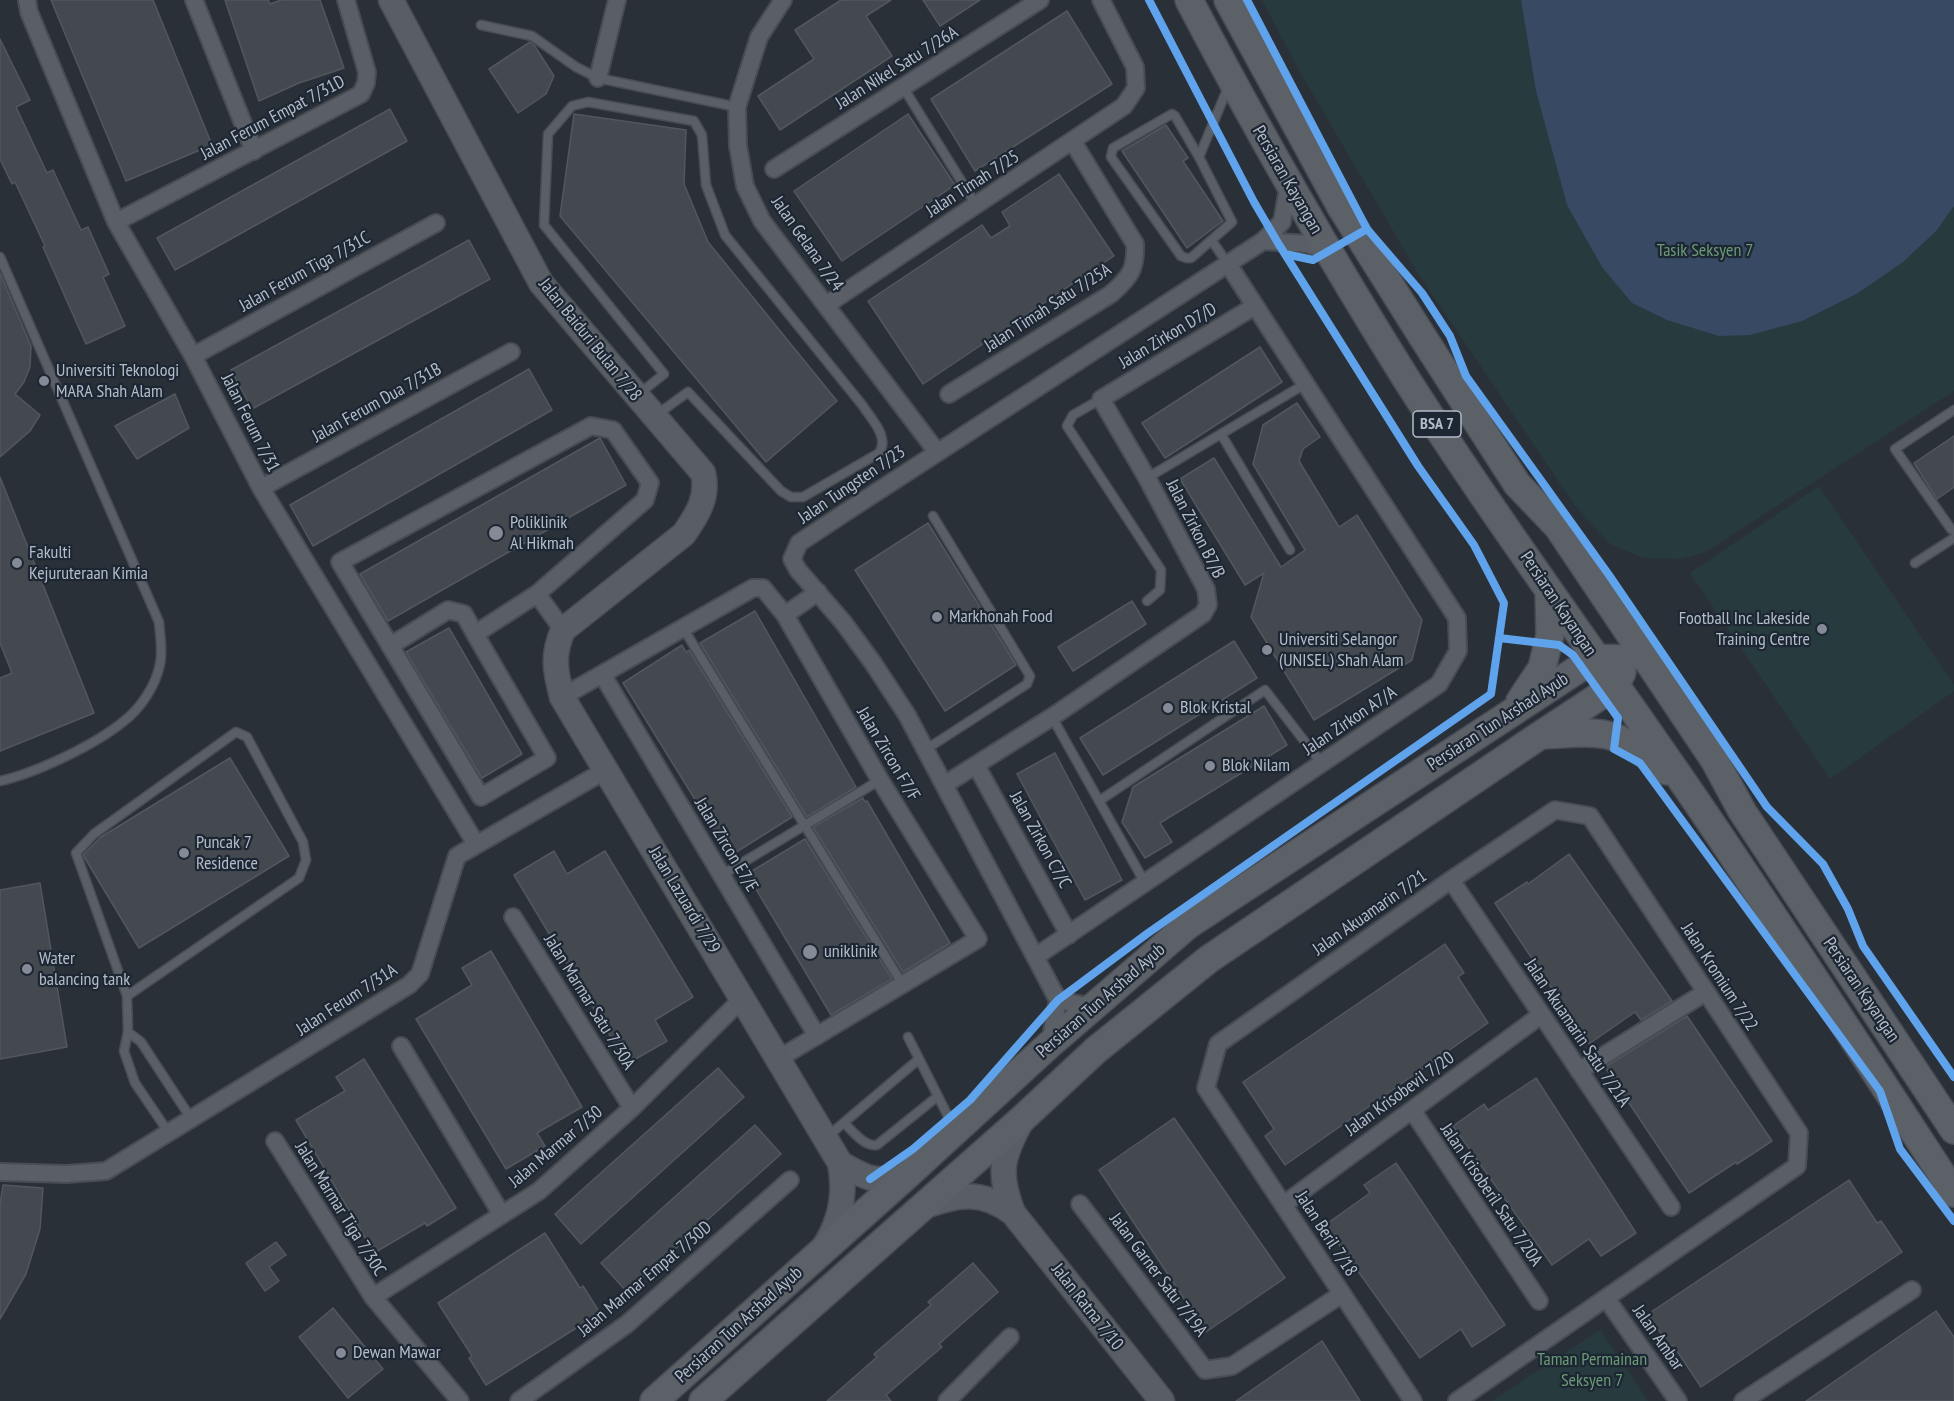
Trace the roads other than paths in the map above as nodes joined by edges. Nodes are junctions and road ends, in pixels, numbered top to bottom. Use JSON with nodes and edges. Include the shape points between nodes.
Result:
{"nodes":[{"id":1,"x":27,"y":0,"type":"edge"},
{"id":2,"x":194,"y":0,"type":"edge"},
{"id":3,"x":346,"y":0,"type":"edge"},
{"id":4,"x":391,"y":0,"type":"edge"},
{"id":5,"x":617,"y":0,"type":"edge"},
{"id":6,"x":783,"y":0,"type":"edge"},
{"id":7,"x":1040,"y":0,"type":"edge"},
{"id":8,"x":1101,"y":0,"type":"edge"},
{"id":9,"x":1189,"y":0,"type":"edge"},
{"id":10,"x":1228,"y":0,"type":"edge"},
{"id":11,"x":482,"y":25,"type":"dead end"},
{"id":12,"x":598,"y":78,"type":"junction"},
{"id":13,"x":1231,"y":81,"type":"junction"},
{"id":14,"x":903,"y":87,"type":"junction"},
{"id":15,"x":737,"y":107,"type":"junction"},
{"id":16,"x":1073,"y":142,"type":"junction"},
{"id":17,"x":254,"y":151,"type":"junction"},
{"id":18,"x":1199,"y":157,"type":"junction"},
{"id":19,"x":774,"y":169,"type":"dead end"},
{"id":20,"x":1289,"y":182,"type":"junction"},
{"id":21,"x":976,"y":205,"type":"junction"},
{"id":22,"x":116,"y":222,"type":"junction"},
{"id":23,"x":436,"y":223,"type":"dead end"},
{"id":24,"x":1212,"y":241,"type":"junction"},
{"id":25,"x":1263,"y":241,"type":"junction"},
{"id":26,"x":1329,"y":252,"type":"junction"},
{"id":27,"x":0,"y":258,"type":"edge"},
{"id":28,"x":1228,"y":264,"type":"junction"},
{"id":29,"x":826,"y":305,"type":"junction"},
{"id":30,"x":1255,"y":306,"type":"junction"},
{"id":31,"x":511,"y":352,"type":"dead end"},
{"id":32,"x":193,"y":356,"type":"junction"},
{"id":33,"x":1305,"y":384,"type":"junction"},
{"id":34,"x":949,"y":394,"type":"dead end"},
{"id":35,"x":636,"y":396,"type":"junction"},
{"id":36,"x":1101,"y":399,"type":"junction"},
{"id":37,"x":1954,"y":410,"type":"edge"},
{"id":38,"x":654,"y":417,"type":"junction"},
{"id":39,"x":1221,"y":434,"type":"junction"},
{"id":40,"x":937,"y":452,"type":"junction"},
{"id":41,"x":1147,"y":478,"type":"junction"},
{"id":42,"x":1517,"y":484,"type":"junction"},
{"id":43,"x":261,"y":488,"type":"junction"},
{"id":44,"x":933,"y":516,"type":"dead end"},
{"id":45,"x":1954,"y":531,"type":"edge"},
{"id":46,"x":1954,"y":538,"type":"edge"},
{"id":47,"x":1290,"y":550,"type":"dead end"},
{"id":48,"x":1915,"y":563,"type":"dead end"},
{"id":49,"x":818,"y":592,"type":"junction"},
{"id":50,"x":1549,"y":592,"type":"junction"},
{"id":51,"x":537,"y":594,"type":"junction"},
{"id":52,"x":1147,"y":601,"type":"dead end"},
{"id":53,"x":785,"y":615,"type":"junction"},
{"id":54,"x":683,"y":628,"type":"junction"},
{"id":55,"x":563,"y":630,"type":"junction"},
{"id":56,"x":475,"y":634,"type":"junction"},
{"id":57,"x":390,"y":646,"type":"junction"},
{"id":58,"x":1595,"y":658,"type":"junction"},
{"id":59,"x":1627,"y":659,"type":"junction"},
{"id":60,"x":602,"y":674,"type":"junction"},
{"id":61,"x":1615,"y":686,"type":"junction"},
{"id":62,"x":562,"y":697,"type":"junction"},
{"id":63,"x":1515,"y":710,"type":"junction"},
{"id":64,"x":1052,"y":717,"type":"junction"},
{"id":65,"x":1539,"y":735,"type":"junction"},
{"id":66,"x":925,"y":750,"type":"junction"},
{"id":67,"x":1322,"y":764,"type":"junction"},
{"id":68,"x":976,"y":765,"type":"junction"},
{"id":69,"x":606,"y":770,"type":"junction"},
{"id":70,"x":880,"y":780,"type":"junction"},
{"id":71,"x":0,"y":781,"type":"edge"},
{"id":72,"x":1684,"y":784,"type":"junction"},
{"id":73,"x":944,"y":785,"type":"junction"},
{"id":74,"x":1099,"y":801,"type":"junction"},
{"id":75,"x":1742,"y":811,"type":"junction"},
{"id":76,"x":1590,"y":816,"type":"joint"},
{"id":77,"x":804,"y":826,"type":"junction"},
{"id":78,"x":476,"y":844,"type":"junction"},
{"id":79,"x":722,"y":875,"type":"junction"},
{"id":80,"x":1451,"y":880,"type":"junction"},
{"id":81,"x":1145,"y":883,"type":"junction"},
{"id":82,"x":513,"y":917,"type":"dead end"},
{"id":83,"x":1069,"y":934,"type":"junction"},
{"id":84,"x":1035,"y":957,"type":"junction"},
{"id":85,"x":903,"y":985,"type":"junction"},
{"id":86,"x":1706,"y":992,"type":"junction"},
{"id":87,"x":127,"y":996,"type":"junction"},
{"id":88,"x":742,"y":999,"type":"junction"},
{"id":89,"x":1058,"y":1000,"type":"junction"},
{"id":90,"x":1097,"y":1004,"type":"junction"},
{"id":91,"x":1541,"y":1015,"type":"junction"},
{"id":92,"x":128,"y":1032,"type":"junction"},
{"id":93,"x":817,"y":1036,"type":"junction"},
{"id":94,"x":908,"y":1037,"type":"dead end"},
{"id":95,"x":1049,"y":1045,"type":"junction"},
{"id":96,"x":401,"y":1046,"type":"dead end"},
{"id":97,"x":778,"y":1059,"type":"junction"},
{"id":98,"x":919,"y":1059,"type":"junction"},
{"id":99,"x":1579,"y":1071,"type":"junction"},
{"id":100,"x":1206,"y":1088,"type":"joint"},
{"id":101,"x":938,"y":1096,"type":"junction"},
{"id":102,"x":632,"y":1108,"type":"junction"},
{"id":103,"x":1412,"y":1110,"type":"junction"},
{"id":104,"x":1022,"y":1119,"type":"junction"},
{"id":105,"x":192,"y":1120,"type":"junction"},
{"id":106,"x":844,"y":1123,"type":"junction"},
{"id":107,"x":1954,"y":1130,"type":"edge"},
{"id":108,"x":955,"y":1131,"type":"junction"},
{"id":109,"x":169,"y":1133,"type":"junction"},
{"id":110,"x":826,"y":1138,"type":"junction"},
{"id":111,"x":275,"y":1141,"type":"dead end"},
{"id":112,"x":840,"y":1163,"type":"junction"},
{"id":113,"x":0,"y":1172,"type":"edge"},
{"id":114,"x":905,"y":1178,"type":"junction"},
{"id":115,"x":790,"y":1180,"type":"dead end"},
{"id":116,"x":1954,"y":1193,"type":"edge"},
{"id":117,"x":1080,"y":1204,"type":"dead end"},
{"id":118,"x":1283,"y":1204,"type":"junction"},
{"id":119,"x":924,"y":1206,"type":"junction"},
{"id":120,"x":1671,"y":1207,"type":"dead end"},
{"id":121,"x":1013,"y":1213,"type":"junction"},
{"id":122,"x":502,"y":1215,"type":"junction"},
{"id":123,"x":820,"y":1254,"type":"junction"},
{"id":124,"x":1912,"y":1290,"type":"dead end"},
{"id":125,"x":1342,"y":1294,"type":"junction"},
{"id":126,"x":373,"y":1297,"type":"junction"},
{"id":127,"x":1606,"y":1298,"type":"junction"},
{"id":128,"x":1539,"y":1301,"type":"dead end"},
{"id":129,"x":1010,"y":1337,"type":"dead end"},
{"id":130,"x":460,"y":1401,"type":"edge"},
{"id":131,"x":519,"y":1401,"type":"edge"},
{"id":132,"x":654,"y":1401,"type":"edge"},
{"id":133,"x":704,"y":1401,"type":"edge"},
{"id":134,"x":947,"y":1401,"type":"edge"},
{"id":135,"x":1162,"y":1401,"type":"edge"},
{"id":136,"x":1413,"y":1401,"type":"edge"},
{"id":137,"x":1457,"y":1401,"type":"edge"},
{"id":138,"x":1678,"y":1401,"type":"edge"},
{"id":139,"x":1743,"y":1401,"type":"edge"}],
"edges":[{"from":1,"to":22,"type":"street","name":"Jalan Ferum 7/31"},
{"from":2,"to":17,"type":"street"},
{"from":3,"to":17,"type":"street","name":"Jalan Ferum Empat 7/31D","via":[[367,72],[361,94]]},
{"from":4,"to":35,"type":"street","name":"Jalan Baiduri Bulan 7/28","via":[[541,284]]},
{"from":5,"to":12,"type":"street"},
{"from":6,"to":15,"type":"street","name":"Jalan Gelana 7/24","via":[[759,37]]},
{"from":7,"to":14,"type":"street","name":"Jalan Nikel Satu 7/26A"},
{"from":8,"to":16,"type":"street","name":"Jalan Timah 7/25","via":[[1135,67],[1136,88],[1124,106]]},
{"from":9,"to":13,"type":"main road","name":"Persiaran Kayangan","number":"BSA 7"},
{"from":10,"to":42,"type":"main road","name":"Persiaran Kayangan","number":"BSA 7","via":[[1341,207]]},
{"from":11,"to":12,"type":"lane","via":[[532,36]]},
{"from":12,"to":15,"type":"lane"},
{"from":13,"to":18,"type":"lane"},
{"from":13,"to":20,"type":"main road","name":"Persiaran Kayangan","number":"BSA 7"},
{"from":14,"to":19,"type":"street","name":"Jalan Nikel Satu 7/26A"},
{"from":14,"to":21,"type":"lane"},
{"from":15,"to":29,"type":"street","name":"Jalan Gelana 7/24","via":[[745,186],[762,221]]},
{"from":16,"to":21,"type":"street","name":"Jalan Timah 7/25"},
{"from":16,"to":34,"type":"street","name":"Jalan Timah Satu 7/25A","via":[[1135,244],[1136,262],[1127,280],[1112,294]]},
{"from":17,"to":22,"type":"street","name":"Jalan Ferum Empat 7/31D"},
{"from":18,"to":24,"type":"lane","via":[[1232,222]]},
{"from":18,"to":24,"type":"lane","via":[[1172,114],[1113,148],[1111,153],[1181,256],[1191,258]]},
{"from":20,"to":25,"type":"street","name":"Jalan Tungsten 7/23","via":[[1282,222]]},
{"from":20,"to":26,"type":"main road","name":"Persiaran Kayangan","number":"BSA 7"},
{"from":21,"to":29,"type":"street","name":"Jalan Timah 7/25"},
{"from":22,"to":32,"type":"street","name":"Jalan Ferum 7/31"},
{"from":23,"to":32,"type":"street","name":"Jalan Ferum Tiga 7/31C"},
{"from":24,"to":28,"type":"lane"},
{"from":25,"to":26,"type":"street","via":[[1308,243]]},
{"from":25,"to":28,"type":"street","name":"Jalan Tungsten 7/23"},
{"from":26,"to":50,"type":"main road","name":"Persiaran Kayangan","number":"BSA 7","via":[[1406,379]]},
{"from":27,"to":71,"type":"lane","via":[[159,622],[161,663],[147,696],[125,721],[71,753],[21,776]]},
{"from":28,"to":30,"type":"street","name":"Jalan Zirkon A7/A"},
{"from":28,"to":40,"type":"street","name":"Jalan Tungsten 7/23"},
{"from":29,"to":40,"type":"street","name":"Jalan Gelana 7/24"},
{"from":30,"to":33,"type":"street","name":"Jalan Zirkon A7/A"},
{"from":30,"to":36,"type":"street","name":"Jalan Zirkon D7/D"},
{"from":31,"to":43,"type":"street","name":"Jalan Ferum Dua 7/31B"},
{"from":32,"to":43,"type":"street","name":"Jalan Ferum 7/31"},
{"from":33,"to":39,"type":"lane"},
{"from":33,"to":67,"type":"street","name":"Jalan Zirkon A7/A","via":[[1458,618],[1458,651],[1439,684]]},
{"from":35,"to":38,"type":"street","name":"Jalan Baiduri Bulan 7/28"},
{"from":35,"to":38,"type":"lane","via":[[664,374],[544,225],[548,134],[572,106],[588,102],[694,121],[702,135],[705,185],[725,235],[863,406],[883,442],[879,453],[804,497],[791,497],[688,392]]},
{"from":36,"to":41,"type":"street","name":"Jalan Zirkon B7/B"},
{"from":36,"to":52,"type":"lane","via":[[1072,415],[1067,426],[1161,570],[1160,590]]},
{"from":37,"to":45,"type":"lane","via":[[1895,449]]},
{"from":38,"to":55,"type":"street","name":"Jalan Baiduri Bulan 7/28","via":[[703,473],[705,495],[696,517],[684,534]]},
{"from":39,"to":41,"type":"lane"},
{"from":39,"to":47,"type":"lane"},
{"from":40,"to":49,"type":"street","name":"Jalan Tungsten 7/23","via":[[799,543],[792,559]]},
{"from":41,"to":64,"type":"street","name":"Jalan Zirkon B7/B","via":[[1206,590],[1208,605],[1203,614]]},
{"from":42,"to":59,"type":"main road","via":[[1545,538]]},
{"from":42,"to":75,"type":"main road","name":"Persiaran Kayangan","number":"BSA 7","via":[[1558,527],[1715,760]]},
{"from":43,"to":78,"type":"street","name":"Jalan Ferum 7/31"},
{"from":44,"to":66,"type":"lane","via":[[1030,676],[1028,684]]},
{"from":46,"to":48,"type":"lane"},
{"from":49,"to":53,"type":"street"},
{"from":49,"to":66,"type":"street","name":"Jalan Tungsten 7/23","via":[[873,663]]},
{"from":50,"to":58,"type":"main road","name":"Persiaran Kayangan","number":"BSA 7"},
{"from":50,"to":63,"type":"main road","via":[[1550,635],[1542,668]]},
{"from":51,"to":55,"type":"street"},
{"from":51,"to":56,"type":"street"},
{"from":51,"to":57,"type":"street","via":[[645,500],[650,483],[613,430],[591,426],[340,562]]},
{"from":53,"to":54,"type":"street","name":"Jalan Zircon F7/F","via":[[763,588],[753,588]]},
{"from":53,"to":70,"type":"street","name":"Jalan Zircon F7/F"},
{"from":54,"to":60,"type":"street","name":"Jalan Zircon F7/F"},
{"from":54,"to":77,"type":"lane"},
{"from":55,"to":62,"type":"street","name":"Jalan Lazuardi 7/29","via":[[554,658]]},
{"from":56,"to":57,"type":"street","via":[[464,614],[448,610]]},
{"from":56,"to":57,"type":"street","via":[[547,758],[481,797]]},
{"from":58,"to":59,"type":"main road"},
{"from":58,"to":61,"type":"main road","name":"Persiaran Kayangan","number":"BSA 7"},
{"from":58,"to":63,"type":"main road","name":"Persiaran Tun Arshad Ayub"},
{"from":59,"to":61,"type":"main road"},
{"from":59,"to":75,"type":"main road","via":[[1697,762]]},
{"from":60,"to":62,"type":"street","name":"Jalan Zircon F7/F"},
{"from":60,"to":79,"type":"street","name":"Jalan Zircon E7/E"},
{"from":61,"to":65,"type":"main road","name":"Persiaran Tun Arshad Ayub"},
{"from":61,"to":72,"type":"main road","name":"Persiaran Kayangan","number":"BSA 7"},
{"from":62,"to":69,"type":"street","name":"Jalan Lazuardi 7/29"},
{"from":63,"to":90,"type":"main road","name":"Persiaran Tun Arshad Ayub","via":[[1188,925]]},
{"from":64,"to":68,"type":"street"},
{"from":64,"to":74,"type":"lane"},
{"from":65,"to":72,"type":"main road","via":[[1607,735],[1647,756]]},
{"from":65,"to":104,"type":"main road","name":"Persiaran Tun Arshad Ayub","via":[[1209,958],[1096,1050]]},
{"from":66,"to":73,"type":"street","name":"Jalan Tungsten 7/23"},
{"from":67,"to":74,"type":"lane","via":[[1265,690]]},
{"from":67,"to":81,"type":"street","name":"Jalan Zirkon A7/A"},
{"from":68,"to":73,"type":"street"},
{"from":68,"to":83,"type":"street","name":"Jalan Zirkon C7/C"},
{"from":69,"to":78,"type":"street","name":"Jalan Ferum 7/31A"},
{"from":69,"to":88,"type":"street","name":"Jalan Lazuardi 7/29"},
{"from":70,"to":77,"type":"lane"},
{"from":70,"to":85,"type":"street","name":"Jalan Zircon F7/F","via":[[978,939]]},
{"from":72,"to":116,"type":"main road","name":"Persiaran Kayangan","number":"BSA 7"},
{"from":73,"to":84,"type":"street","name":"Jalan Tungsten 7/23"},
{"from":74,"to":81,"type":"lane"},
{"from":75,"to":107,"type":"main road","name":"Persiaran Kayangan","number":"BSA 7"},
{"from":76,"to":80,"type":"street","name":"Jalan Akuamarin 7/21","via":[[1555,810]]},
{"from":76,"to":86,"type":"street","name":"Jalan Kromium 7/22"},
{"from":77,"to":79,"type":"lane"},
{"from":77,"to":85,"type":"lane"},
{"from":78,"to":105,"type":"street","name":"Jalan Ferum 7/31A","via":[[457,856],[420,974],[409,985]]},
{"from":79,"to":93,"type":"street","name":"Jalan Zircon E7/E"},
{"from":80,"to":91,"type":"street","name":"Jalan Akuamarin Satu 7/21A"},
{"from":80,"to":100,"type":"street","name":"Jalan Akuamarin 7/21","via":[[1218,1044]]},
{"from":81,"to":83,"type":"street","name":"Jalan Zirkon A7/A"},
{"from":82,"to":102,"type":"street","name":"Jalan Marmar Satu 7/30A"},
{"from":83,"to":84,"type":"street","name":"Jalan Zirkon A7/A"},
{"from":84,"to":89,"type":"street","name":"Jalan Tungsten 7/23"},
{"from":85,"to":93,"type":"street","name":"Jalan Zircon F7/F"},
{"from":86,"to":99,"type":"street"},
{"from":86,"to":127,"type":"street","name":"Jalan Kromium 7/22","via":[[1799,1133],[1797,1166]]},
{"from":87,"to":87,"type":"lane","via":[[299,878],[306,860],[303,842],[247,737],[236,732],[94,834],[76,853]]},
{"from":87,"to":92,"type":"lane"},
{"from":88,"to":97,"type":"street","name":"Jalan Lazuardi 7/29"},
{"from":88,"to":102,"type":"street","name":"Jalan Marmar 7/30"},
{"from":89,"to":90,"type":"street"},
{"from":89,"to":95,"type":"street"},
{"from":90,"to":95,"type":"main road","name":"Persiaran Tun Arshad Ayub"},
{"from":91,"to":99,"type":"street","name":"Jalan Akuamarin Satu 7/21A"},
{"from":91,"to":103,"type":"street","name":"Jalan Krisobevil 7/20"},
{"from":92,"to":105,"type":"lane","via":[[141,1042]]},
{"from":92,"to":109,"type":"lane","via":[[124,1051],[135,1083]]},
{"from":93,"to":97,"type":"street","name":"Jalan Zircon F7/F"},
{"from":94,"to":98,"type":"lane"},
{"from":95,"to":108,"type":"main road","name":"Persiaran Tun Arshad Ayub"},
{"from":96,"to":122,"type":"street"},
{"from":97,"to":110,"type":"street","name":"Jalan Lazuardi 7/29"},
{"from":98,"to":101,"type":"lane"},
{"from":98,"to":106,"type":"lane"},
{"from":99,"to":120,"type":"street","name":"Jalan Akuamarin Satu 7/21A"},
{"from":100,"to":118,"type":"street","name":"Jalan Beril 7/18"},
{"from":101,"to":106,"type":"lane","via":[[877,1145],[866,1143]]},
{"from":101,"to":108,"type":"lane"},
{"from":102,"to":122,"type":"street","name":"Jalan Marmar 7/30","via":[[539,1191]]},
{"from":103,"to":118,"type":"street","name":"Jalan Krisobevil 7/20"},
{"from":103,"to":128,"type":"street","name":"Jalan Krisoberil Satu 7/20A"},
{"from":104,"to":119,"type":"main road","name":"Persiaran Tun Arshad Ayub"},
{"from":104,"to":121,"type":"street","name":"Jalan Ratna 7/10","via":[[1005,1156],[1004,1191]]},
{"from":105,"to":109,"type":"street","name":"Jalan Ferum 7/31A"},
{"from":106,"to":110,"type":"lane"},
{"from":108,"to":114,"type":"main road","name":"Persiaran Tun Arshad Ayub"},
{"from":109,"to":113,"type":"street","name":"Jalan Ferum 7/31A","via":[[106,1171]]},
{"from":110,"to":112,"type":"street","name":"Jalan Lazuardi 7/29"},
{"from":111,"to":126,"type":"street","name":"Jalan Marmar Tiga 7/30C"},
{"from":112,"to":114,"type":"street","via":[[870,1179]]},
{"from":112,"to":123,"type":"street","via":[[841,1211]]},
{"from":114,"to":123,"type":"main road","name":"Persiaran Tun Arshad Ayub"},
{"from":115,"to":131,"type":"street","name":"Jalan Marmar Empat 7/30D","via":[[627,1324]]},
{"from":117,"to":125,"type":"street","name":"Jalan Garner Satu 7/19A","via":[[1205,1370],[1232,1366]]},
{"from":118,"to":125,"type":"street","name":"Jalan Beril 7/18"},
{"from":119,"to":121,"type":"street","name":"Jalan Ratna 7/10","via":[[954,1197],[975,1196]]},
{"from":119,"to":133,"type":"main road","name":"Persiaran Tun Arshad Ayub"},
{"from":121,"to":135,"type":"street","name":"Jalan Ratna 7/10"},
{"from":122,"to":126,"type":"street","name":"Jalan Marmar 7/30"},
{"from":123,"to":132,"type":"main road","name":"Persiaran Tun Arshad Ayub"},
{"from":124,"to":139,"type":"street"},
{"from":125,"to":136,"type":"street","name":"Jalan Beril 7/18"},
{"from":126,"to":130,"type":"street"},
{"from":127,"to":137,"type":"street"},
{"from":127,"to":138,"type":"street","name":"Jalan Ambar"},
{"from":129,"to":134,"type":"street"}]}
